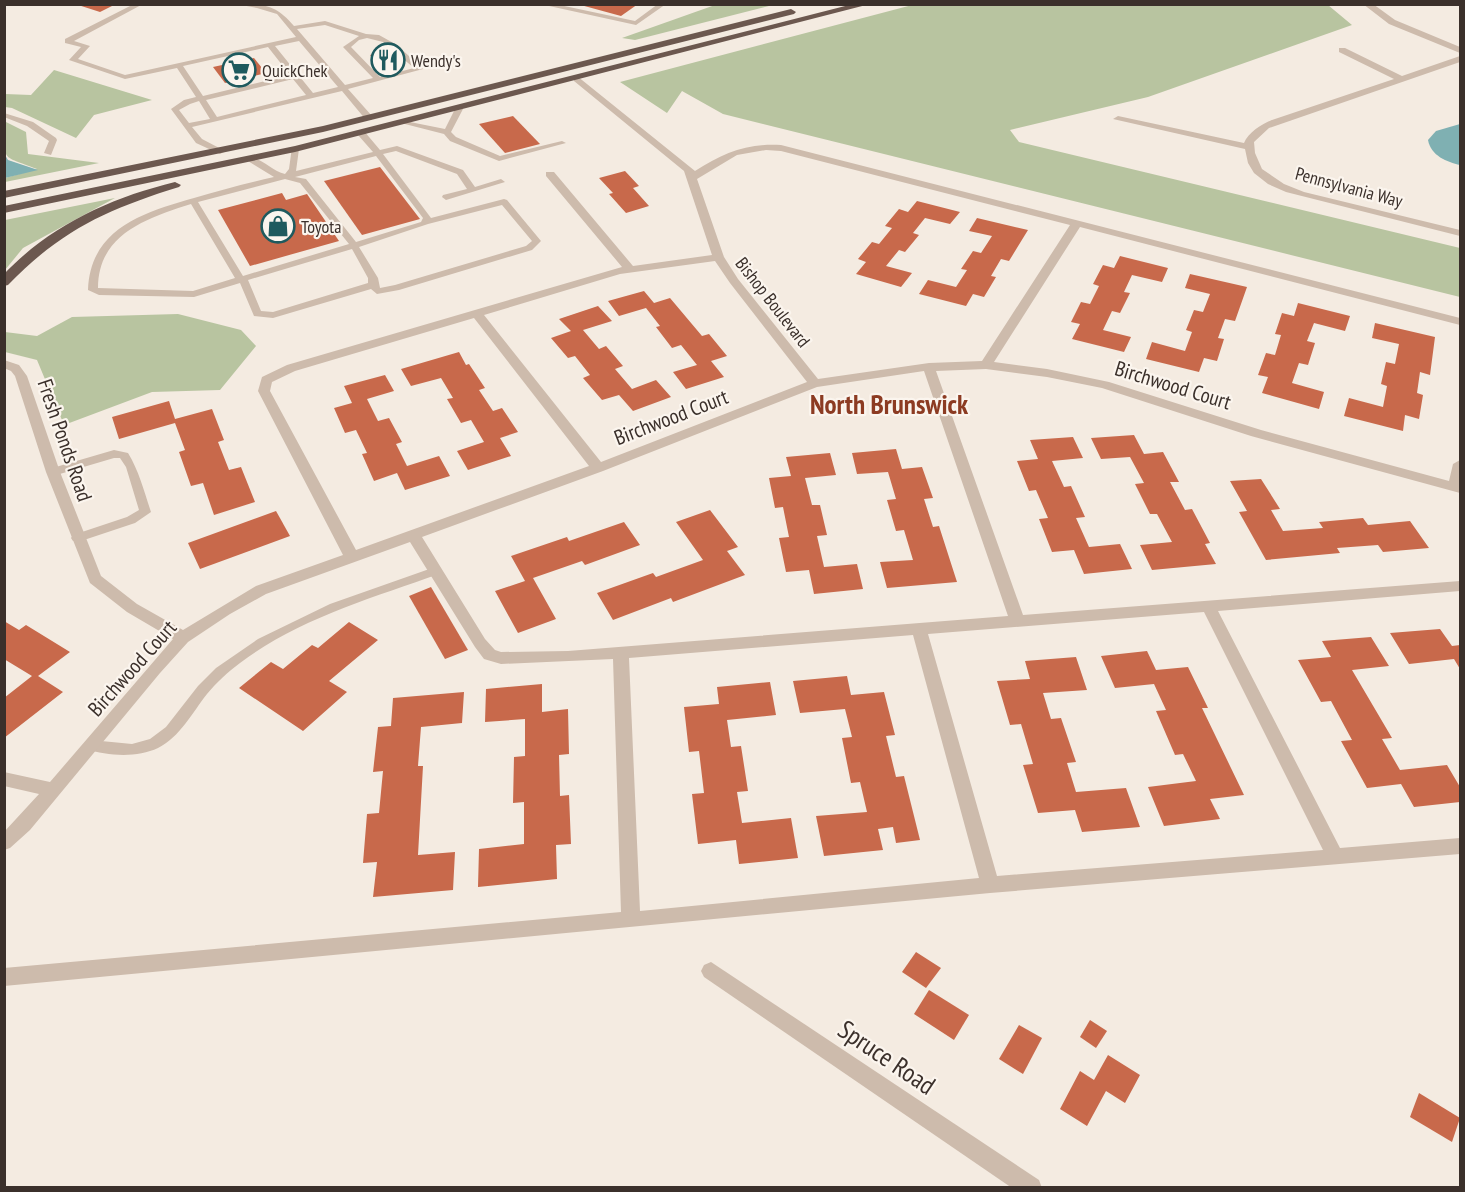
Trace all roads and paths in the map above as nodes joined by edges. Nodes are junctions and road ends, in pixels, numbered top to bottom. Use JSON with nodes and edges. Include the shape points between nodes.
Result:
{"nodes":[{"id":1,"x":140,"y":4,"type":"edge"},
{"id":2,"x":239,"y":4,"type":"edge"},
{"id":3,"x":543,"y":4,"type":"edge"},
{"id":4,"x":663,"y":4,"type":"edge"},
{"id":5,"x":821,"y":4,"type":"edge"},
{"id":6,"x":866,"y":4,"type":"edge"},
{"id":7,"x":1370,"y":5,"type":"edge"},
{"id":8,"x":293,"y":28,"type":"junction"},
{"id":9,"x":366,"y":36,"type":"junction"},
{"id":10,"x":301,"y":38,"type":"junction"},
{"id":11,"x":270,"y":45,"type":"junction"},
{"id":12,"x":1342,"y":50,"type":"dead end"},
{"id":13,"x":1461,"y":50,"type":"edge"},
{"id":14,"x":1461,"y":59,"type":"edge"},
{"id":15,"x":179,"y":65,"type":"junction"},
{"id":16,"x":295,"y":76,"type":"junction"},
{"id":17,"x":378,"y":79,"type":"junction"},
{"id":18,"x":577,"y":79,"type":"junction"},
{"id":19,"x":1402,"y":79,"type":"junction"},
{"id":20,"x":344,"y":88,"type":"junction"},
{"id":21,"x":312,"y":96,"type":"junction"},
{"id":22,"x":202,"y":98,"type":"junction"},
{"id":23,"x":459,"y":109,"type":"junction"},
{"id":24,"x":4,"y":115,"type":"edge"},
{"id":25,"x":369,"y":118,"type":"junction"},
{"id":26,"x":1118,"y":119,"type":"dead end"},
{"id":27,"x":215,"y":120,"type":"junction"},
{"id":28,"x":405,"y":123,"type":"junction"},
{"id":29,"x":188,"y":126,"type":"junction"},
{"id":30,"x":447,"y":132,"type":"junction"},
{"id":31,"x":361,"y":134,"type":"junction"},
{"id":32,"x":562,"y":143,"type":"dead end"},
{"id":33,"x":1249,"y":147,"type":"junction"},
{"id":34,"x":295,"y":149,"type":"junction"},
{"id":35,"x":220,"y":152,"type":"junction"},
{"id":36,"x":48,"y":153,"type":"dead end"},
{"id":37,"x":378,"y":153,"type":"junction"},
{"id":38,"x":251,"y":159,"type":"junction"},
{"id":39,"x":174,"y":162,"type":"junction"},
{"id":40,"x":550,"y":174,"type":"dead end"},
{"id":41,"x":288,"y":177,"type":"junction"},
{"id":42,"x":691,"y":178,"type":"junction"},
{"id":43,"x":501,"y":182,"type":"dead end"},
{"id":44,"x":4,"y":187,"type":"edge"},
{"id":45,"x":472,"y":189,"type":"junction"},
{"id":46,"x":4,"y":195,"type":"edge"},
{"id":47,"x":446,"y":197,"type":"dead end"},
{"id":48,"x":198,"y":200,"type":"junction"},
{"id":49,"x":4,"y":210,"type":"edge"},
{"id":50,"x":426,"y":222,"type":"junction"},
{"id":51,"x":1077,"y":223,"type":"junction"},
{"id":52,"x":1461,"y":233,"type":"edge"},
{"id":53,"x":354,"y":245,"type":"junction"},
{"id":54,"x":718,"y":257,"type":"junction"},
{"id":55,"x":629,"y":268,"type":"junction"},
{"id":56,"x":242,"y":279,"type":"junction"},
{"id":57,"x":4,"y":282,"type":"edge"},
{"id":58,"x":373,"y":285,"type":"junction"},
{"id":59,"x":476,"y":313,"type":"junction"},
{"id":60,"x":1461,"y":321,"type":"edge"},
{"id":61,"x":4,"y":364,"type":"edge"},
{"id":62,"x":986,"y":365,"type":"junction"},
{"id":63,"x":929,"y":367,"type":"junction"},
{"id":64,"x":815,"y":383,"type":"junction"},
{"id":65,"x":1461,"y":464,"type":"edge"},
{"id":66,"x":597,"y":468,"type":"junction"},
{"id":67,"x":53,"y":472,"type":"junction"},
{"id":68,"x":1458,"y":487,"type":"edge"},
{"id":69,"x":413,"y":535,"type":"junction"},
{"id":70,"x":77,"y":538,"type":"junction"},
{"id":71,"x":352,"y":557,"type":"junction"},
{"id":72,"x":435,"y":571,"type":"junction"},
{"id":73,"x":1461,"y":586,"type":"edge"},
{"id":74,"x":1209,"y":607,"type":"junction"},
{"id":75,"x":1017,"y":620,"type":"junction"},
{"id":76,"x":919,"y":629,"type":"junction"},
{"id":77,"x":183,"y":638,"type":"junction"},
{"id":78,"x":621,"y":653,"type":"junction"},
{"id":79,"x":91,"y":745,"type":"junction"},
{"id":80,"x":4,"y":779,"type":"edge"},
{"id":81,"x":53,"y":790,"type":"junction"},
{"id":82,"x":4,"y":843,"type":"edge"},
{"id":83,"x":1461,"y":846,"type":"edge"},
{"id":84,"x":1335,"y":856,"type":"junction"},
{"id":85,"x":990,"y":885,"type":"junction"},
{"id":86,"x":632,"y":920,"type":"junction"},
{"id":87,"x":711,"y":971,"type":"dead end"},
{"id":88,"x":4,"y":977,"type":"edge"},
{"id":89,"x":1031,"y":1188,"type":"edge"}],
"edges":[{"from":1,"to":15,"type":"lane","via":[[68,40],[86,46],[73,60],[125,77]]},
{"from":2,"to":8,"type":"lane","via":[[279,13]]},
{"from":3,"to":4,"type":"lane","via":[[636,23]]},
{"from":5,"to":25,"type":"highway"},
{"from":6,"to":18,"type":"highway"},
{"from":7,"to":13,"type":"street","via":[[1392,22]]},
{"from":8,"to":9,"type":"lane","via":[[325,23]]},
{"from":8,"to":10,"type":"lane"},
{"from":9,"to":17,"type":"lane","via":[[347,46]]},
{"from":9,"to":17,"type":"lane","via":[[392,42],[419,69]]},
{"from":10,"to":11,"type":"lane"},
{"from":10,"to":20,"type":"lane"},
{"from":11,"to":15,"type":"lane"},
{"from":11,"to":16,"type":"lane"},
{"from":12,"to":19,"type":"street"},
{"from":14,"to":19,"type":"street"},
{"from":15,"to":22,"type":"lane"},
{"from":16,"to":21,"type":"lane"},
{"from":16,"to":22,"type":"lane"},
{"from":17,"to":20,"type":"lane"},
{"from":18,"to":23,"type":"highway"},
{"from":18,"to":42,"type":"street","name":"Bishop Boulevard","via":[[689,170]]},
{"from":19,"to":33,"type":"street","via":[[1275,122],[1253,136]]},
{"from":20,"to":21,"type":"lane"},
{"from":20,"to":25,"type":"lane"},
{"from":21,"to":27,"type":"lane"},
{"from":22,"to":27,"type":"lane"},
{"from":22,"to":29,"type":"lane","via":[[175,109]]},
{"from":23,"to":28,"type":"highway"},
{"from":23,"to":30,"type":"lane"},
{"from":24,"to":36,"type":"lane","via":[[45,133],[52,140]]},
{"from":25,"to":35,"type":"highway"},
{"from":26,"to":33,"type":"street"},
{"from":27,"to":29,"type":"lane"},
{"from":28,"to":30,"type":"lane"},
{"from":28,"to":31,"type":"highway"},
{"from":29,"to":35,"type":"lane","via":[[199,141]]},
{"from":30,"to":32,"type":"lane","via":[[453,139],[499,159]]},
{"from":31,"to":34,"type":"highway"},
{"from":31,"to":37,"type":"lane"},
{"from":33,"to":52,"type":"street","name":"Pennsylvania Way","via":[[1253,164],[1265,178],[1299,194]]},
{"from":34,"to":38,"type":"highway"},
{"from":34,"to":41,"type":"lane"},
{"from":35,"to":39,"type":"highway"},
{"from":37,"to":41,"type":"lane"},
{"from":37,"to":45,"type":"lane","via":[[397,148],[460,172]]},
{"from":37,"to":50,"type":"lane","via":[[424,212]]},
{"from":38,"to":41,"type":"lane","via":[[274,174]]},
{"from":38,"to":49,"type":"highway"},
{"from":38,"to":57,"type":"highway","via":[[81,220],[37,248]]},
{"from":39,"to":44,"type":"highway"},
{"from":39,"to":46,"type":"highway"},
{"from":40,"to":55,"type":"street"},
{"from":41,"to":48,"type":"lane"},
{"from":41,"to":53,"type":"lane","via":[[303,181]]},
{"from":42,"to":51,"type":"street","via":[[734,152],[762,146]]},
{"from":42,"to":54,"type":"street","name":"Bishop Boulevard"},
{"from":43,"to":45,"type":"lane"},
{"from":45,"to":47,"type":"lane"},
{"from":48,"to":56,"type":"lane"},
{"from":48,"to":56,"type":"lane","via":[[144,217],[116,236],[95,267],[93,290],[194,294]]},
{"from":50,"to":53,"type":"lane"},
{"from":50,"to":58,"type":"lane","via":[[504,202],[537,242],[529,248],[396,288],[377,291]]},
{"from":51,"to":60,"type":"street"},
{"from":51,"to":62,"type":"street"},
{"from":53,"to":56,"type":"lane"},
{"from":53,"to":58,"type":"lane","via":[[373,278]]},
{"from":54,"to":55,"type":"street"},
{"from":54,"to":64,"type":"street","name":"Bishop Boulevard"},
{"from":55,"to":59,"type":"street"},
{"from":56,"to":58,"type":"lane","via":[[257,314],[273,315]]},
{"from":59,"to":66,"type":"street"},
{"from":59,"to":71,"type":"street","via":[[291,368],[266,380],[264,391]]},
{"from":61,"to":67,"type":"street","name":"Fresh Ponds Road","via":[[15,368],[21,376]]},
{"from":62,"to":63,"type":"street","name":"Birchwood Court"},
{"from":62,"to":68,"type":"street","name":"Birchwood Court","via":[[1105,385],[1256,432]]},
{"from":63,"to":64,"type":"street","name":"Birchwood Court"},
{"from":63,"to":75,"type":"street"},
{"from":64,"to":66,"type":"street","name":"Birchwood Court"},
{"from":65,"to":68,"type":"street"},
{"from":66,"to":69,"type":"street","name":"Birchwood Court"},
{"from":67,"to":70,"type":"street","name":"Fresh Ponds Road"},
{"from":67,"to":70,"type":"lane","via":[[114,454],[124,455],[131,467],[145,512]]},
{"from":69,"to":71,"type":"street","name":"Birchwood Court"},
{"from":69,"to":72,"type":"street"},
{"from":70,"to":77,"type":"street","name":"Fresh Ponds Road","via":[[95,579],[132,608]]},
{"from":71,"to":77,"type":"street","name":"Birchwood Court","via":[[261,590]]},
{"from":72,"to":78,"type":"street","via":[[490,655],[568,657]]},
{"from":72,"to":79,"type":"lane","via":[[342,605],[281,632],[239,657],[204,688],[170,732],[146,747]]},
{"from":73,"to":74,"type":"street"},
{"from":74,"to":75,"type":"street"},
{"from":74,"to":84,"type":"street"},
{"from":75,"to":76,"type":"street"},
{"from":76,"to":78,"type":"street"},
{"from":76,"to":85,"type":"street"},
{"from":77,"to":79,"type":"street","name":"Birchwood Court"},
{"from":78,"to":86,"type":"street"},
{"from":79,"to":81,"type":"street","name":"Birchwood Court"},
{"from":80,"to":81,"type":"street"},
{"from":81,"to":82,"type":"street","name":"Birchwood Court"},
{"from":83,"to":84,"type":"street"},
{"from":84,"to":85,"type":"street"},
{"from":85,"to":86,"type":"street"},
{"from":86,"to":88,"type":"street"},
{"from":87,"to":89,"type":"street","name":"Spruce Road"}]}
